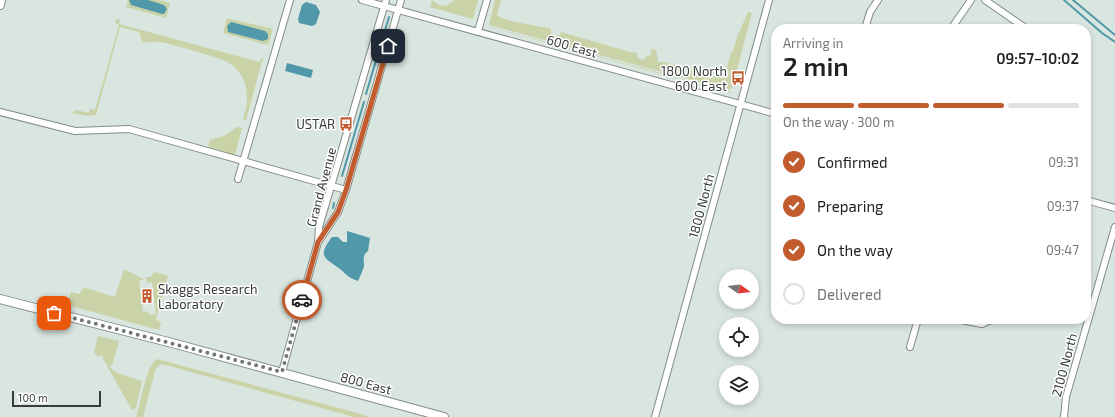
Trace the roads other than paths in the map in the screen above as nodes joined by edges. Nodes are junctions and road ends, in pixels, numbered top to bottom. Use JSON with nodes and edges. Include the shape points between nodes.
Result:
{"nodes":[{"id":1,"x":1,"y":0,"type":"edge"},
{"id":2,"x":290,"y":0,"type":"edge"},
{"id":3,"x":362,"y":0,"type":"edge"},
{"id":4,"x":401,"y":0,"type":"edge"},
{"id":5,"x":487,"y":0,"type":"edge"},
{"id":6,"x":769,"y":0,"type":"edge"},
{"id":7,"x":878,"y":0,"type":"edge"},
{"id":8,"x":971,"y":0,"type":"edge"},
{"id":9,"x":985,"y":0,"type":"edge"},
{"id":10,"x":385,"y":3,"type":"edge"},
{"id":11,"x":0,"y":5,"type":"edge"},
{"id":12,"x":398,"y":10,"type":"junction"},
{"id":13,"x":866,"y":24,"type":"edge"},
{"id":14,"x":954,"y":24,"type":"edge"},
{"id":15,"x":1020,"y":24,"type":"edge"},
{"id":16,"x":478,"y":32,"type":"junction"},
{"id":17,"x":740,"y":104,"type":"junction"},
{"id":18,"x":0,"y":112,"type":"edge"},
{"id":19,"x":771,"y":113,"type":"edge"},
{"id":20,"x":243,"y":162,"type":"junction"},
{"id":21,"x":238,"y":179,"type":"dead end"},
{"id":22,"x":331,"y":186,"type":"junction"},
{"id":23,"x":346,"y":190,"type":"junction"},
{"id":24,"x":1091,"y":201,"type":"edge"},
{"id":25,"x":1115,"y":208,"type":"edge"},
{"id":26,"x":1115,"y":228,"type":"edge"},
{"id":27,"x":318,"y":242,"type":"junction"},
{"id":28,"x":0,"y":299,"type":"edge"},
{"id":29,"x":1091,"y":311,"type":"edge"},
{"id":30,"x":917,"y":324,"type":"edge"},
{"id":31,"x":1087,"y":324,"type":"edge"},
{"id":32,"x":910,"y":347,"type":"dead end"},
{"id":33,"x":282,"y":372,"type":"junction"},
{"id":34,"x":444,"y":417,"type":"edge"},
{"id":35,"x":655,"y":417,"type":"edge"},
{"id":36,"x":1064,"y":417,"type":"edge"}],
"edges":[{"from":1,"to":11,"type":"main road"},
{"from":2,"to":20,"type":"street"},
{"from":3,"to":10,"type":"street","name":"600 East"},
{"from":4,"to":12,"type":"street","name":"Grand Avenue"},
{"from":5,"to":16,"type":"street"},
{"from":6,"to":17,"type":"street","name":"1800 North"},
{"from":7,"to":13,"type":"street","via":[[870,12]]},
{"from":8,"to":14,"type":"street"},
{"from":9,"to":15,"type":"street"},
{"from":10,"to":12,"type":"street","name":"600 East"},
{"from":10,"to":22,"type":"street","name":"Grand Avenue"},
{"from":12,"to":16,"type":"street","name":"600 East"},
{"from":12,"to":23,"type":"street","name":"Grand Avenue"},
{"from":16,"to":17,"type":"street","name":"600 East"},
{"from":17,"to":19,"type":"street","name":"600 East"},
{"from":17,"to":35,"type":"street","name":"1800 North"},
{"from":18,"to":20,"type":"street","via":[[75,131],[129,129]]},
{"from":20,"to":21,"type":"street"},
{"from":20,"to":22,"type":"street"},
{"from":22,"to":23,"type":"street"},
{"from":22,"to":27,"type":"street","name":"Grand Avenue","via":[[319,227]]},
{"from":23,"to":27,"type":"street","name":"Grand Avenue","via":[[338,212]]},
{"from":24,"to":25,"type":"street"},
{"from":26,"to":29,"type":"street","name":"2100 North"},
{"from":27,"to":33,"type":"street","name":"Grand Avenue"},
{"from":28,"to":33,"type":"main road","name":"800 East"},
{"from":30,"to":32,"type":"street"},
{"from":31,"to":36,"type":"street","name":"2100 North","via":[[1066,397]]},
{"from":33,"to":34,"type":"main road","name":"800 East"}]}
